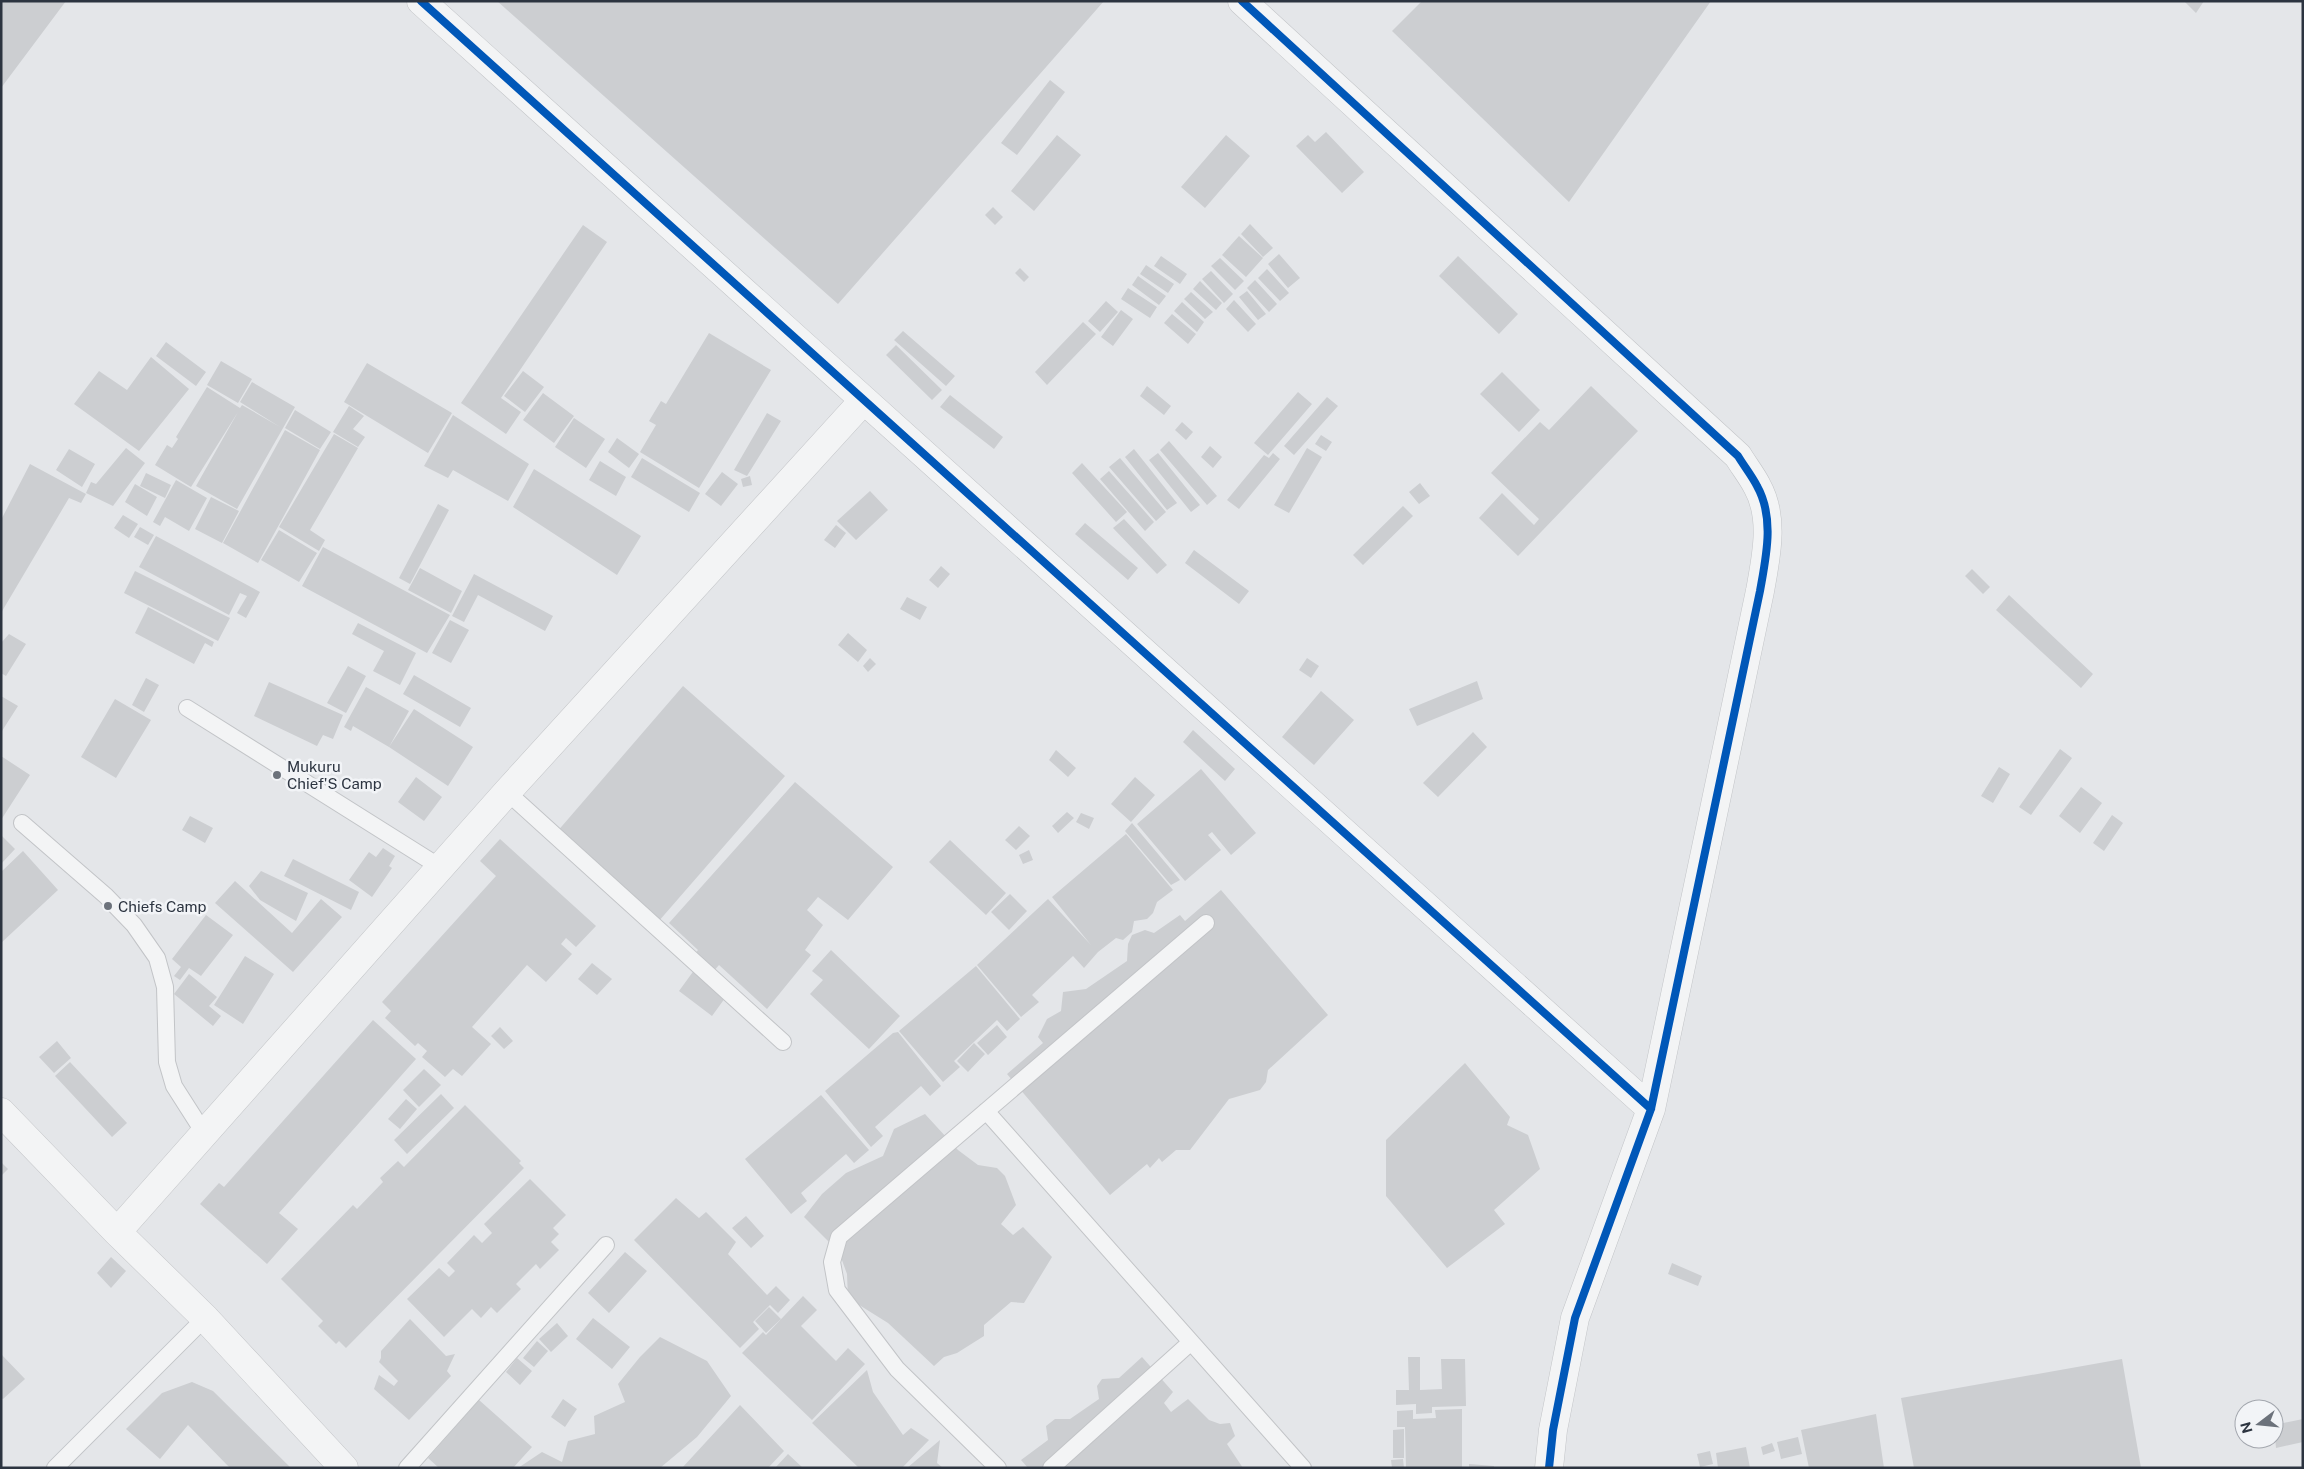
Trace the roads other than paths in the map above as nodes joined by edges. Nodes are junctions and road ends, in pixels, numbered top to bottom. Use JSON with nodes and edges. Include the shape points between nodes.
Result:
{"nodes":[{"id":1,"x":421,"y":1,"type":"edge"},
{"id":2,"x":1242,"y":1,"type":"edge"},
{"id":3,"x":863,"y":401,"type":"junction"},
{"id":4,"x":187,"y":708,"type":"dead end"},
{"id":5,"x":507,"y":792,"type":"junction"},
{"id":6,"x":22,"y":823,"type":"dead end"},
{"id":7,"x":440,"y":868,"type":"junction"},
{"id":8,"x":1206,"y":923,"type":"dead end"},
{"id":9,"x":782,"y":1042,"type":"dead end"},
{"id":10,"x":1651,"y":1109,"type":"junction"},
{"id":11,"x":986,"y":1111,"type":"junction"},
{"id":12,"x":1,"y":1112,"type":"edge"},
{"id":13,"x":204,"y":1133,"type":"junction"},
{"id":14,"x":117,"y":1232,"type":"junction"},
{"id":15,"x":606,"y":1245,"type":"dead end"},
{"id":16,"x":205,"y":1318,"type":"junction"},
{"id":17,"x":1191,"y":1342,"type":"junction"},
{"id":18,"x":55,"y":1468,"type":"edge"},
{"id":19,"x":344,"y":1468,"type":"edge"},
{"id":20,"x":407,"y":1468,"type":"edge"},
{"id":21,"x":998,"y":1468,"type":"edge"},
{"id":22,"x":1051,"y":1468,"type":"edge"},
{"id":23,"x":1303,"y":1468,"type":"edge"},
{"id":24,"x":1549,"y":1468,"type":"edge"}],
"edges":[{"from":1,"to":3,"type":"street"},
{"from":2,"to":10,"type":"street","via":[[1738,456],[1758,487],[1766,512],[1768,542],[1760,591]]},
{"from":3,"to":5,"type":"street"},
{"from":3,"to":10,"type":"street"},
{"from":4,"to":7,"type":"lane"},
{"from":5,"to":7,"type":"street"},
{"from":5,"to":9,"type":"lane"},
{"from":6,"to":13,"type":"lane","via":[[106,896],[134,925],[157,958],[165,987],[167,1062],[174,1086]]},
{"from":7,"to":13,"type":"street"},
{"from":8,"to":11,"type":"lane"},
{"from":10,"to":24,"type":"street","via":[[1575,1318],[1553,1430]]},
{"from":11,"to":17,"type":"lane"},
{"from":11,"to":21,"type":"lane","via":[[839,1237],[832,1262],[837,1290],[898,1369]]},
{"from":12,"to":14,"type":"street"},
{"from":13,"to":14,"type":"street"},
{"from":14,"to":16,"type":"street"},
{"from":15,"to":20,"type":"lane"},
{"from":16,"to":18,"type":"lane"},
{"from":16,"to":19,"type":"street"},
{"from":17,"to":22,"type":"lane"},
{"from":17,"to":23,"type":"lane"}]}
